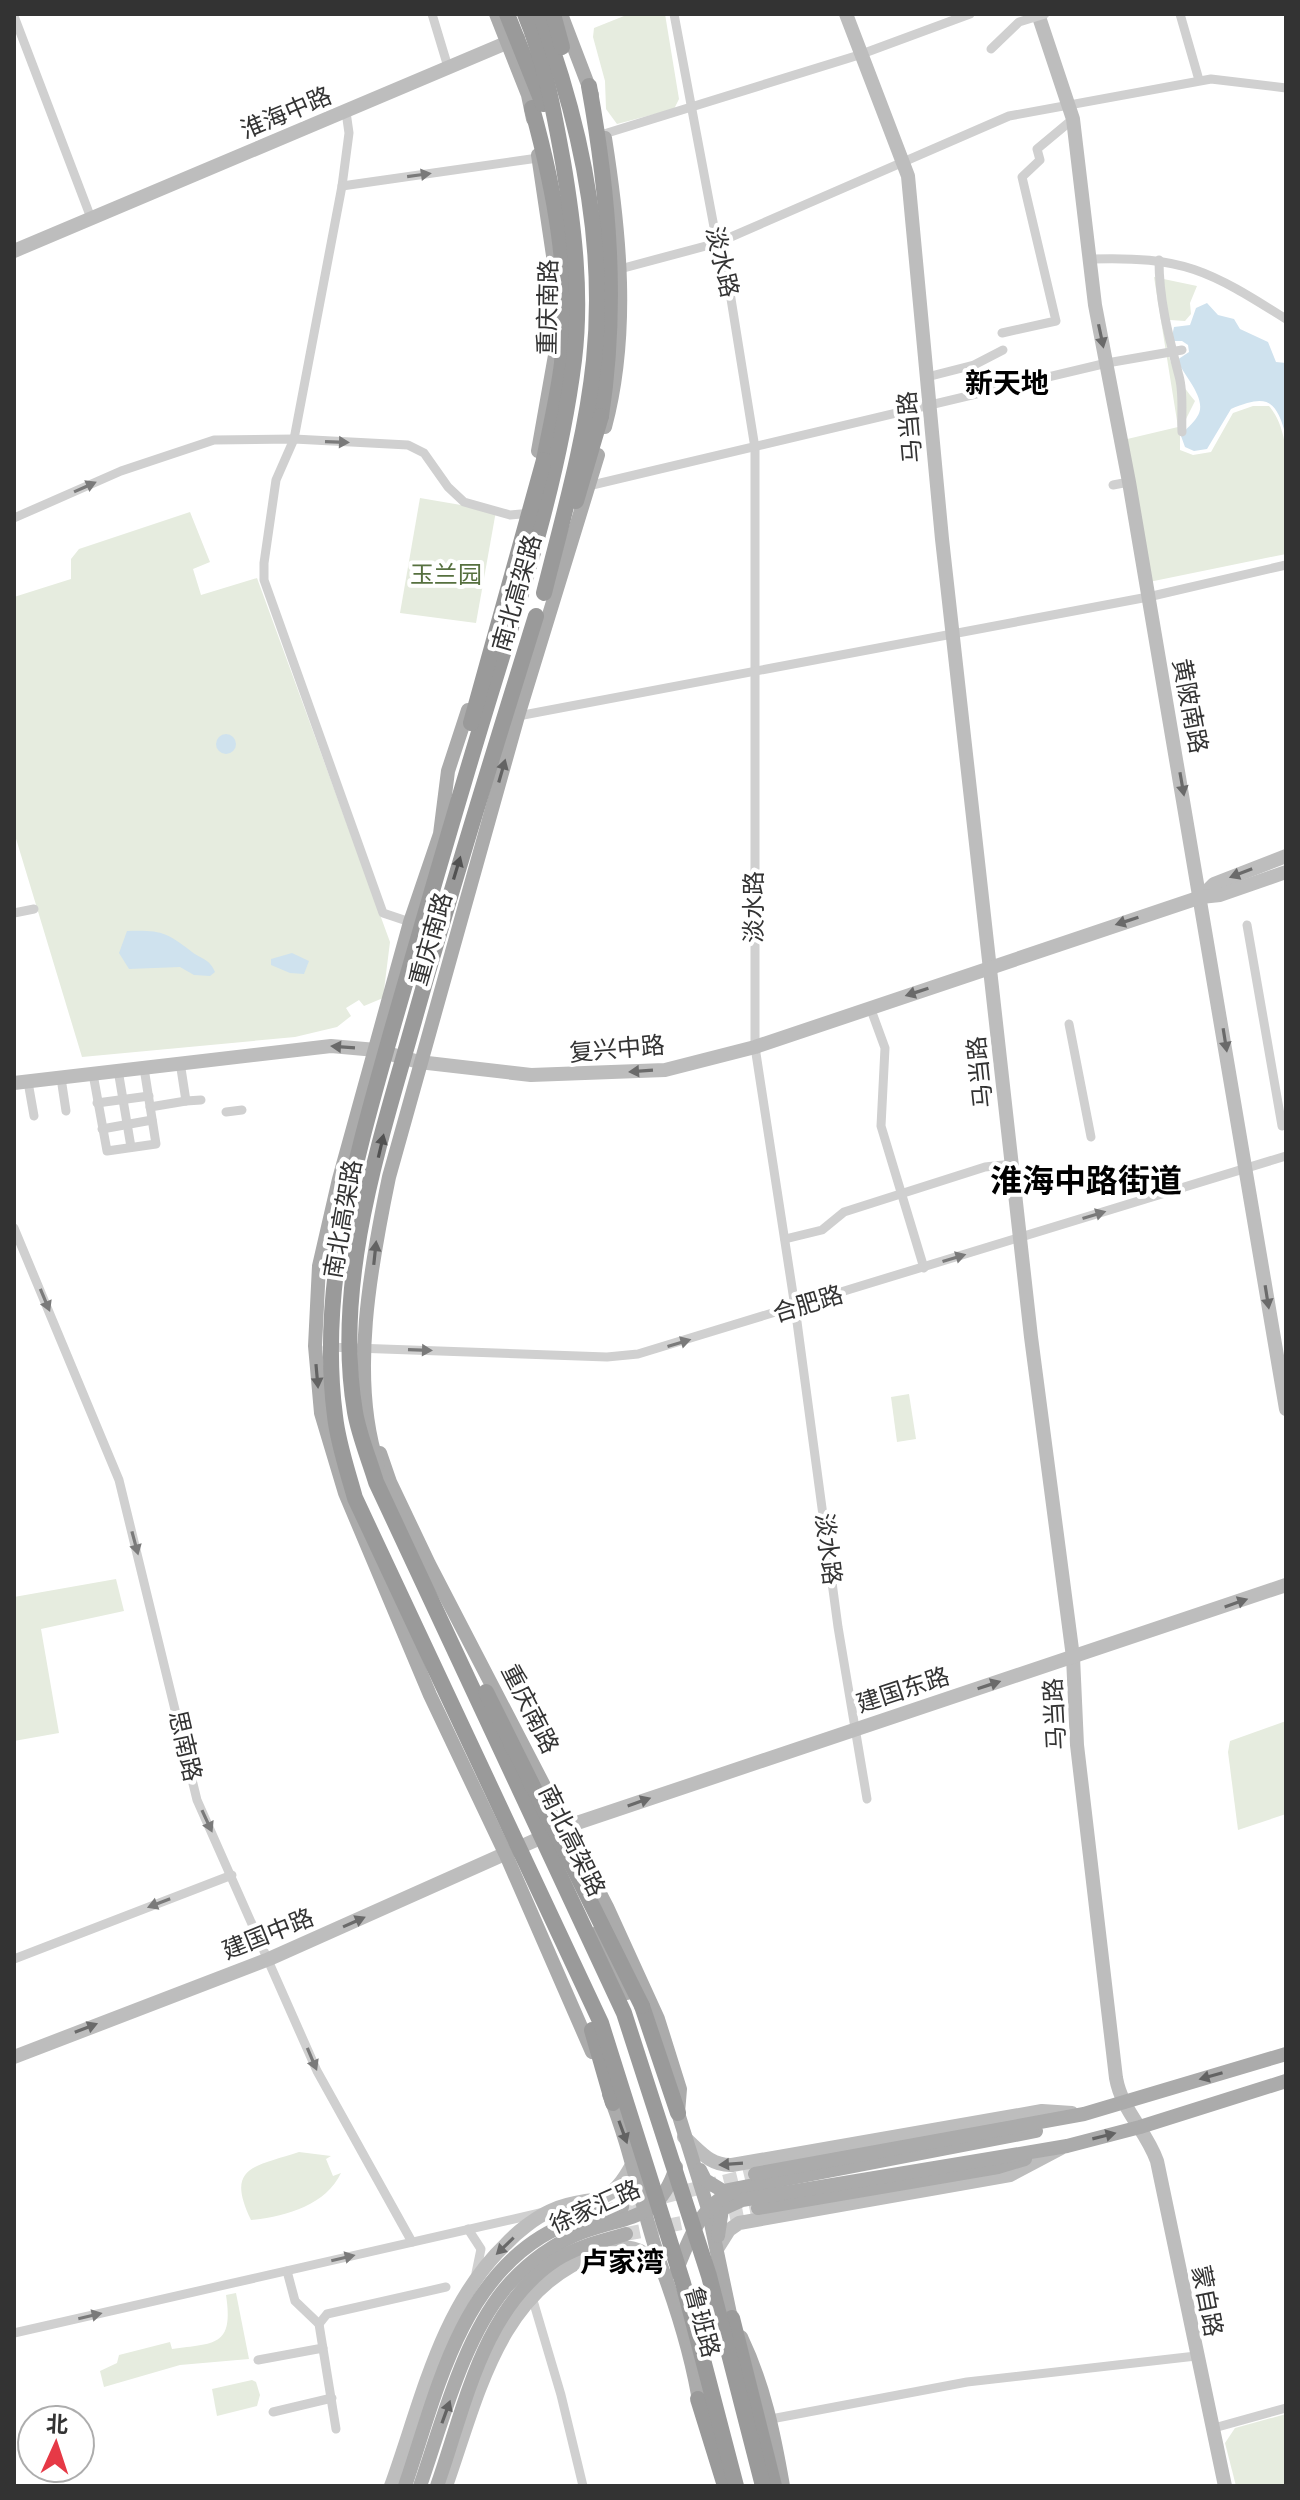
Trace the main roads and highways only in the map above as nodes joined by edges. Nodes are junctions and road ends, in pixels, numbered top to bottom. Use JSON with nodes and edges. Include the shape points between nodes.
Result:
{"nodes":[{"id":1,"x":496,"y":14,"type":"edge"},
{"id":2,"x":507,"y":14,"type":"edge"},
{"id":3,"x":514,"y":14,"type":"edge"},
{"id":4,"x":525,"y":14,"type":"edge"},
{"id":5,"x":555,"y":16,"type":"edge"},
{"id":6,"x":531,"y":58,"type":"junction"},
{"id":7,"x":589,"y":86,"type":"joint"},
{"id":8,"x":530,"y":101,"type":"junction"},
{"id":9,"x":602,"y":137,"type":"junction"},
{"id":10,"x":562,"y":159,"type":"junction"},
{"id":11,"x":589,"y":485,"type":"junction"},
{"id":12,"x":534,"y":512,"type":"junction"},
{"id":13,"x":544,"y":593,"type":"junction"},
{"id":14,"x":472,"y":740,"type":"junction"},
{"id":15,"x":455,"y":754,"type":"junction"},
{"id":16,"x":444,"y":834,"type":"junction"},
{"id":17,"x":430,"y":1598,"type":"junction"},
{"id":18,"x":430,"y":1661,"type":"junction"},
{"id":19,"x":1286,"y":2054,"type":"edge"},
{"id":20,"x":1286,"y":2081,"type":"edge"},
{"id":21,"x":613,"y":2103,"type":"junction"},
{"id":22,"x":678,"y":2113,"type":"junction"},
{"id":23,"x":1084,"y":2114,"type":"junction"},
{"id":24,"x":683,"y":2136,"type":"junction"},
{"id":25,"x":1067,"y":2146,"type":"junction"},
{"id":26,"x":755,"y":2174,"type":"tunnel mouth"},
{"id":27,"x":738,"y":2190,"type":"junction"},
{"id":28,"x":622,"y":2207,"type":"tunnel mouth"},
{"id":29,"x":758,"y":2208,"type":"tunnel mouth"},
{"id":30,"x":708,"y":2209,"type":"junction"},
{"id":31,"x":647,"y":2212,"type":"junction"},
{"id":32,"x":626,"y":2234,"type":"tunnel mouth"},
{"id":33,"x":717,"y":2249,"type":"junction"},
{"id":34,"x":675,"y":2295,"type":"junction"},
{"id":35,"x":732,"y":2318,"type":"junction"},
{"id":36,"x":698,"y":2399,"type":"joint"},
{"id":37,"x":727,"y":2485,"type":"edge"},
{"id":38,"x":405,"y":2486,"type":"edge"},
{"id":39,"x":420,"y":2486,"type":"edge"},
{"id":40,"x":437,"y":2486,"type":"edge"},
{"id":41,"x":769,"y":2486,"type":"edge"},
{"id":42,"x":783,"y":2486,"type":"edge"}],
"edges":[{"from":1,"to":8,"type":"main road","name":"重庆南路"},
{"from":2,"to":10,"type":"highway","bridge":true},
{"from":3,"to":6,"type":"main road","name":"重庆南路"},
{"from":4,"to":10,"type":"highway","name":"南北高架路","bridge":true,"via":[[555,112]]},
{"from":5,"to":7,"type":"main road"},
{"from":5,"to":11,"type":"main road","name":"重庆南路","via":[[585,137],[601,260]]},
{"from":5,"to":13,"type":"highway","name":"南北高架路","bridge":true,"via":[[594,227],[597,334],[571,484]]},
{"from":6,"to":8,"type":"main road"},
{"from":6,"to":12,"type":"main road","name":"重庆南路","via":[[556,131],[574,277],[570,364]]},
{"from":7,"to":9,"type":"highway"},
{"from":8,"to":12,"type":"main road","name":"重庆南路","via":[[555,269],[557,344]]},
{"from":8,"to":16,"type":"highway","bridge":true,"via":[[553,193],[563,270],[562,364],[544,460]]},
{"from":9,"to":11,"type":"main road","name":"重庆南路","via":[[620,269],[615,390]]},
{"from":9,"to":13,"type":"highway","bridge":true,"via":[[610,255],[609,366],[588,466]]},
{"from":10,"to":16,"type":"highway","name":"南北高架路","bridge":true,"via":[[575,255],[574,359],[535,547]]},
{"from":22,"to":11,"type":"main road","name":"重庆南路","one_way":true,"via":[[680,2089],[658,2019],[607,1907],[558,1831],[390,1482],[368,1414],[367,1348],[376,1240],[419,1062]]},
{"from":12,"to":14,"type":"main road","name":"重庆南路"},
{"from":12,"to":15,"type":"main road","name":"重庆南路"},
{"from":17,"to":13,"type":"highway","name":"南北高架路","one_way":true,"bridge":true,"via":[[376,1482],[355,1413],[355,1258],[389,1109],[453,882]]},
{"from":14,"to":15,"type":"main road"},
{"from":14,"to":16,"type":"main road","name":"重庆南路"},
{"from":15,"to":16,"type":"main road","name":"重庆南路","via":[[448,771]]},
{"from":16,"to":18,"type":"highway","name":"南北高架路","bridge":true,"via":[[335,1254],[331,1343],[335,1418],[355,1498]]},
{"from":16,"to":21,"type":"main road","name":"重庆南路","one_way":true,"via":[[410,922],[319,1266],[315,1346],[321,1413],[345,1493],[512,1852]]},
{"from":17,"to":22,"type":"highway","bridge":true,"via":[[476,1672],[642,2006]]},
{"from":17,"to":41,"type":"highway","name":"南北高架路","bridge":true,"via":[[624,2013],[709,2276]]},
{"from":18,"to":21,"type":"highway","bridge":true,"via":[[449,1720],[592,2030]]},
{"from":18,"to":37,"type":"highway","name":"南北高架路","bridge":true,"via":[[601,2023],[683,2283]]},
{"from":19,"to":23,"type":"main road","one_way":true},
{"from":25,"to":20,"type":"main road","one_way":true},
{"from":21,"to":31,"type":"main road","name":"重庆南路","one_way":true},
{"from":22,"to":24,"type":"main road","name":"重庆南路"},
{"from":23,"to":26,"type":"main road"},
{"from":23,"to":27,"type":"main road","via":[[1056,2127]]},
{"from":24,"to":27,"type":"main road","via":[[705,2180],[723,2191]]},
{"from":24,"to":30,"type":"main road","name":"重庆南路"},
{"from":24,"to":31,"type":"main road","name":"徐家汇路","via":[[664,2195]]},
{"from":25,"to":29,"type":"main road","via":[[998,2167]]},
{"from":25,"to":33,"type":"main road","via":[[742,2200],[722,2209]]},
{"from":27,"to":30,"type":"main road"},
{"from":28,"to":38,"type":"main road","name":"徐家汇路","via":[[542,2236],[489,2283],[456,2340]]},
{"from":30,"to":33,"type":"main road","name":"鲁班路"},
{"from":30,"to":34,"type":"main road","via":[[676,2272]]},
{"from":31,"to":34,"type":"main road","name":"鲁班路"},
{"from":39,"to":31,"type":"main road","name":"徐家汇路","one_way":true,"via":[[484,2318],[508,2285],[535,2259],[580,2233]]},
{"from":32,"to":40,"type":"main road","name":"徐家汇路","via":[[557,2259],[501,2315]]},
{"from":33,"to":35,"type":"main road","name":"鲁班路"},
{"from":34,"to":36,"type":"main road","name":"鲁班路"},
{"from":35,"to":41,"type":"highway"},
{"from":35,"to":41,"type":"main road","name":"鲁班路"},
{"from":35,"to":42,"type":"main road","name":"鲁班路","via":[[756,2369]]},
{"from":36,"to":37,"type":"highway"}]}
